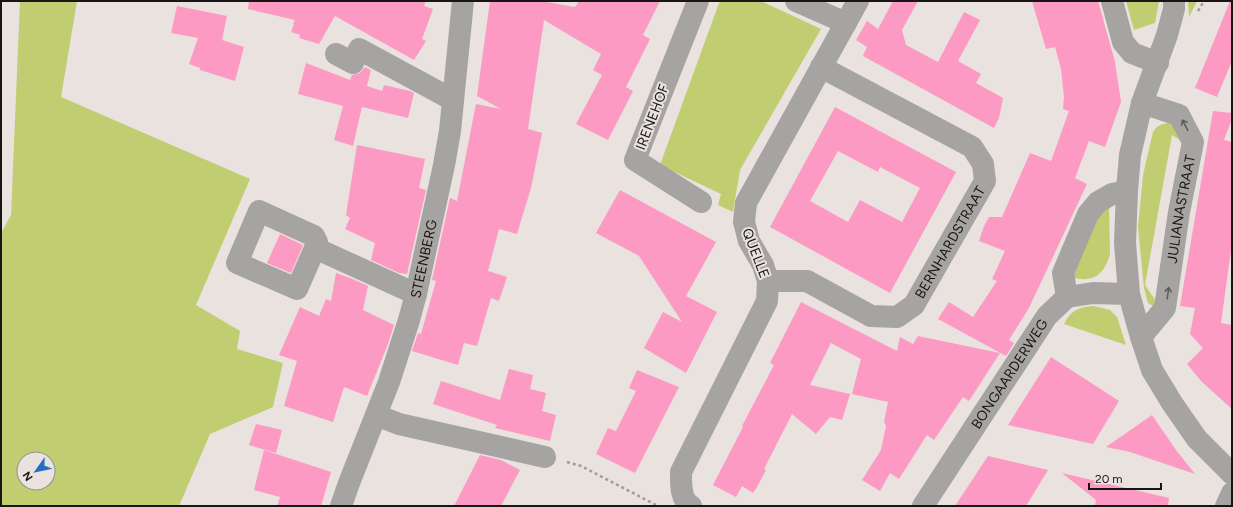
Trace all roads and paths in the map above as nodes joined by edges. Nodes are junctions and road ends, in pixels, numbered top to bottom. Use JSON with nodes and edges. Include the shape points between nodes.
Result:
{"nodes":[{"id":1,"x":463,"y":1,"type":"edge"},
{"id":2,"x":698,"y":1,"type":"edge"},
{"id":3,"x":796,"y":1,"type":"edge"},
{"id":4,"x":858,"y":1,"type":"edge"},
{"id":5,"x":1112,"y":1,"type":"edge"},
{"id":6,"x":1174,"y":1,"type":"edge"},
{"id":7,"x":846,"y":23,"type":"junction"},
{"id":8,"x":336,"y":54,"type":"dead end"},
{"id":9,"x":1158,"y":63,"type":"junction"},
{"id":10,"x":821,"y":67,"type":"junction"},
{"id":11,"x":453,"y":100,"type":"junction"},
{"id":12,"x":1142,"y":103,"type":"junction"},
{"id":13,"x":1126,"y":191,"type":"junction"},
{"id":14,"x":701,"y":202,"type":"dead end"},
{"id":15,"x":315,"y":248,"type":"dead end"},
{"id":16,"x":768,"y":281,"type":"junction"},
{"id":17,"x":416,"y":294,"type":"junction"},
{"id":18,"x":1128,"y":294,"type":"junction"},
{"id":19,"x":1067,"y":297,"type":"junction"},
{"id":20,"x":1141,"y":337,"type":"junction"},
{"id":21,"x":376,"y":415,"type":"junction"},
{"id":22,"x":545,"y":457,"type":"joint"},
{"id":23,"x":1232,"y":474,"type":"edge"},
{"id":24,"x":1232,"y":493,"type":"edge"},
{"id":25,"x":686,"y":498,"type":"edge"},
{"id":26,"x":341,"y":506,"type":"edge"},
{"id":27,"x":658,"y":506,"type":"edge"},
{"id":28,"x":923,"y":506,"type":"edge"},
{"id":29,"x":1226,"y":506,"type":"edge"}],
"edges":[{"from":1,"to":11,"type":"street","name":"STEENBERG"},
{"from":2,"to":14,"type":"street","name":"IRENEHOF","via":[[635,160]]},
{"from":3,"to":7,"type":"street"},
{"from":4,"to":7,"type":"street","name":"QUELLE"},
{"from":5,"to":9,"type":"street","via":[[1123,42],[1132,53]]},
{"from":6,"to":9,"type":"street"},
{"from":7,"to":10,"type":"street","name":"QUELLE"},
{"from":8,"to":11,"type":"street","via":[[353,63],[359,49]]},
{"from":9,"to":12,"type":"street"},
{"from":10,"to":16,"type":"street","name":"QUELLE","via":[[746,203],[744,222],[749,241],[763,265]]},
{"from":10,"to":16,"type":"street","name":"BERNHARDSTRAAT","via":[[972,148],[983,164],[985,181],[914,305],[897,317],[871,316],[807,282]]},
{"from":11,"to":17,"type":"street","name":"STEENBERG","via":[[444,165]]},
{"from":12,"to":13,"type":"street","via":[[1130,155]]},
{"from":20,"to":12,"type":"street","name":"JULIANASTRAAT","one_way":true,"via":[[1165,308],[1179,212],[1193,142],[1179,115]]},
{"from":13,"to":18,"type":"street","via":[[1124,243]]},
{"from":13,"to":19,"type":"street","via":[[1112,194],[1098,202],[1088,214],[1063,273]]},
{"from":15,"to":17,"type":"street"},
{"from":16,"to":25,"type":"street","name":"QUELLE","via":[[767,301],[681,472]]},
{"from":17,"to":21,"type":"street","name":"STEENBERG","via":[[395,364]]},
{"from":18,"to":19,"type":"street","via":[[1093,293]]},
{"from":18,"to":20,"type":"street"},
{"from":19,"to":28,"type":"street","name":"BONGAARDERWEG","via":[[1047,316]]},
{"from":20,"to":23,"type":"street","via":[[1152,370],[1172,403],[1197,438]]},
{"from":21,"to":22,"type":"street","via":[[399,424]]},
{"from":21,"to":26,"type":"street","name":"STEENBERG"},
{"from":22,"to":27,"type":"path","via":[[581,466]]},
{"from":24,"to":29,"type":"street"}]}
